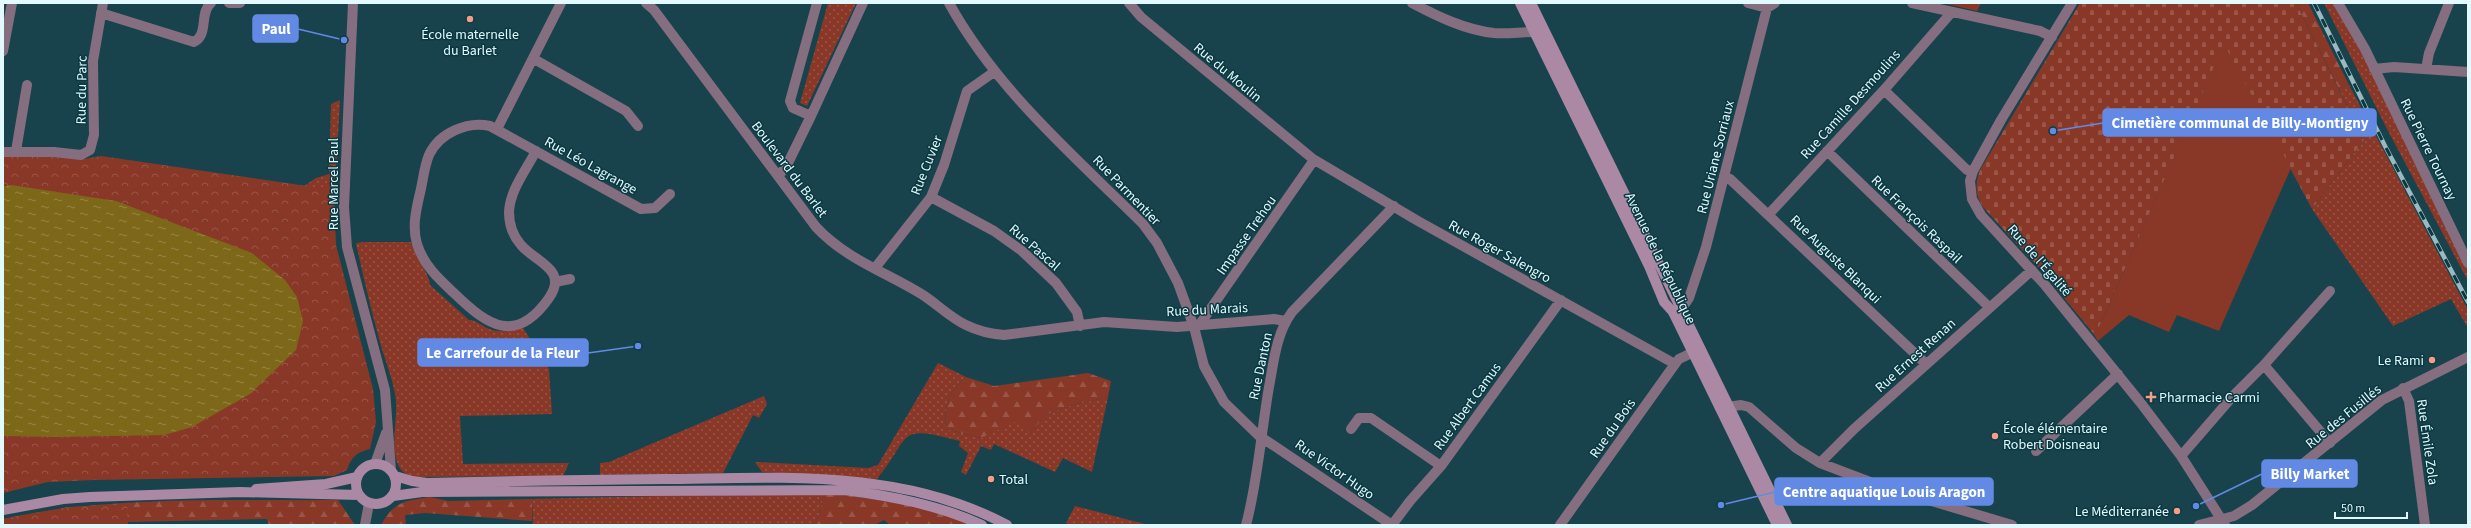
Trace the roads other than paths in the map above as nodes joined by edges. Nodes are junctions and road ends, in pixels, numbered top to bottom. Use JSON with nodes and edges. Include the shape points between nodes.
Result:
{"nodes":[{"id":1,"x":12,"y":3,"type":"edge"},
{"id":2,"x":211,"y":3,"type":"edge"},
{"id":3,"x":229,"y":3,"type":"edge"},
{"id":4,"x":240,"y":3,"type":"edge"},
{"id":5,"x":353,"y":3,"type":"edge"},
{"id":6,"x":561,"y":3,"type":"edge"},
{"id":7,"x":817,"y":3,"type":"edge"},
{"id":8,"x":863,"y":3,"type":"edge"},
{"id":9,"x":949,"y":3,"type":"edge"},
{"id":10,"x":1129,"y":3,"type":"edge"},
{"id":11,"x":1412,"y":3,"type":"edge"},
{"id":12,"x":1520,"y":3,"type":"edge"},
{"id":13,"x":1531,"y":3,"type":"edge"},
{"id":14,"x":1748,"y":3,"type":"edge"},
{"id":15,"x":1912,"y":3,"type":"edge"},
{"id":16,"x":2072,"y":3,"type":"edge"},
{"id":17,"x":2338,"y":3,"type":"edge"},
{"id":18,"x":2449,"y":3,"type":"edge"},
{"id":19,"x":654,"y":5,"type":"edge"},
{"id":20,"x":1771,"y":5,"type":"edge"},
{"id":21,"x":102,"y":8,"type":"edge"},
{"id":22,"x":1951,"y":13,"type":"junction"},
{"id":23,"x":1534,"y":32,"type":"junction"},
{"id":24,"x":2052,"y":37,"type":"junction"},
{"id":25,"x":3,"y":51,"type":"edge"},
{"id":26,"x":534,"y":59,"type":"junction"},
{"id":27,"x":2374,"y":69,"type":"junction"},
{"id":28,"x":2426,"y":69,"type":"junction"},
{"id":29,"x":994,"y":72,"type":"junction"},
{"id":30,"x":2468,"y":72,"type":"edge"},
{"id":31,"x":27,"y":85,"type":"dead end"},
{"id":32,"x":1884,"y":90,"type":"junction"},
{"id":33,"x":811,"y":116,"type":"junction"},
{"id":34,"x":638,"y":126,"type":"dead end"},
{"id":35,"x":497,"y":129,"type":"junction"},
{"id":36,"x":16,"y":151,"type":"junction"},
{"id":37,"x":536,"y":151,"type":"junction"},
{"id":38,"x":1827,"y":151,"type":"junction"},
{"id":39,"x":3,"y":152,"type":"edge"},
{"id":40,"x":1313,"y":160,"type":"junction"},
{"id":41,"x":1973,"y":171,"type":"junction"},
{"id":42,"x":778,"y":176,"type":"junction"},
{"id":43,"x":1724,"y":176,"type":"junction"},
{"id":44,"x":670,"y":194,"type":"dead end"},
{"id":45,"x":931,"y":197,"type":"junction"},
{"id":46,"x":1394,"y":206,"type":"junction"},
{"id":47,"x":1769,"y":214,"type":"junction"},
{"id":48,"x":2468,"y":263,"type":"edge"},
{"id":49,"x":875,"y":268,"type":"junction"},
{"id":50,"x":2032,"y":270,"type":"junction"},
{"id":51,"x":570,"y":279,"type":"dead end"},
{"id":52,"x":555,"y":282,"type":"junction"},
{"id":53,"x":2330,"y":291,"type":"dead end"},
{"id":54,"x":1561,"y":300,"type":"junction"},
{"id":55,"x":1989,"y":307,"type":"junction"},
{"id":56,"x":1676,"y":310,"type":"junction"},
{"id":57,"x":1285,"y":321,"type":"junction"},
{"id":58,"x":1080,"y":326,"type":"junction"},
{"id":59,"x":1197,"y":326,"type":"junction"},
{"id":60,"x":1696,"y":351,"type":"junction"},
{"id":61,"x":2468,"y":358,"type":"edge"},
{"id":62,"x":1675,"y":364,"type":"junction"},
{"id":63,"x":1926,"y":364,"type":"junction"},
{"id":64,"x":2264,"y":365,"type":"junction"},
{"id":65,"x":2118,"y":374,"type":"junction"},
{"id":66,"x":2404,"y":388,"type":"junction"},
{"id":67,"x":1724,"y":407,"type":"junction"},
{"id":68,"x":1351,"y":429,"type":"dead end"},
{"id":69,"x":387,"y":431,"type":"junction"},
{"id":70,"x":1261,"y":436,"type":"junction"},
{"id":71,"x":2330,"y":443,"type":"junction"},
{"id":72,"x":2036,"y":451,"type":"dead end"},
{"id":73,"x":2181,"y":456,"type":"junction"},
{"id":74,"x":1820,"y":463,"type":"junction"},
{"id":75,"x":375,"y":464,"type":"junction"},
{"id":76,"x":1441,"y":466,"type":"junction"},
{"id":77,"x":393,"y":473,"type":"junction"},
{"id":78,"x":357,"y":477,"type":"junction"},
{"id":79,"x":240,"y":492,"type":"junction"},
{"id":80,"x":359,"y":495,"type":"junction"},
{"id":81,"x":393,"y":496,"type":"junction"},
{"id":82,"x":369,"y":503,"type":"junction"},
{"id":83,"x":3,"y":510,"type":"edge"},
{"id":84,"x":2223,"y":522,"type":"edge"},
{"id":85,"x":365,"y":525,"type":"edge"},
{"id":86,"x":982,"y":525,"type":"edge"},
{"id":87,"x":1007,"y":525,"type":"edge"},
{"id":88,"x":1246,"y":525,"type":"edge"},
{"id":89,"x":1392,"y":525,"type":"edge"},
{"id":90,"x":1560,"y":525,"type":"edge"},
{"id":91,"x":1777,"y":525,"type":"edge"},
{"id":92,"x":1787,"y":525,"type":"edge"},
{"id":93,"x":2012,"y":525,"type":"edge"},
{"id":94,"x":2199,"y":525,"type":"edge"},
{"id":95,"x":2425,"y":525,"type":"edge"}],
"edges":[{"from":1,"to":25,"type":"street"},
{"from":2,"to":21,"type":"street","via":[[207,7],[202,34],[194,42]]},
{"from":3,"to":4,"type":"street"},
{"from":5,"to":69,"type":"street","name":"Rue Marcel Paul","via":[[344,207],[347,248],[385,390],[388,408]]},
{"from":6,"to":26,"type":"street"},
{"from":7,"to":33,"type":"street","via":[[790,100],[793,108]]},
{"from":8,"to":33,"type":"street"},
{"from":9,"to":29,"type":"street","name":"Rue Parmentier"},
{"from":10,"to":40,"type":"street","name":"Rue du Moulin","via":[[1141,17]]},
{"from":11,"to":23,"type":"street","via":[[1439,17],[1479,30],[1494,33]]},
{"from":12,"to":23,"type":"main road","name":"Avenue de la République"},
{"from":13,"to":56,"type":"main road","name":"Avenue de la République"},
{"from":14,"to":20,"type":"street"},
{"from":15,"to":22,"type":"street"},
{"from":16,"to":24,"type":"street","name":"Rue de l'Égalité"},
{"from":17,"to":27,"type":"street","name":"Rue Pierre Tournay"},
{"from":18,"to":28,"type":"street","via":[[2429,53]]},
{"from":19,"to":42,"type":"street","name":"Boulevard du Barlet"},
{"from":20,"to":43,"type":"street","name":"Rue Uriane Sorriaux"},
{"from":21,"to":36,"type":"street","name":"Rue du Parc","via":[[93,61],[94,135],[88,152],[81,155]]},
{"from":22,"to":24,"type":"street","via":[[2040,31]]},
{"from":22,"to":32,"type":"street","name":"Rue Camille Desmoulins"},
{"from":23,"to":56,"type":"main road","name":"Avenue de la République","via":[[1660,292]]},
{"from":24,"to":41,"type":"street","name":"Rue de l'Égalité"},
{"from":26,"to":34,"type":"street","via":[[626,111]]},
{"from":26,"to":35,"type":"street"},
{"from":27,"to":28,"type":"street"},
{"from":27,"to":48,"type":"street","name":"Rue Pierre Tournay"},
{"from":28,"to":30,"type":"street"},
{"from":29,"to":45,"type":"street","name":"Rue Cuvier","via":[[967,91]]},
{"from":29,"to":59,"type":"street","name":"Rue Parmentier","via":[[1017,99],[1143,224],[1157,243]]},
{"from":31,"to":36,"type":"street"},
{"from":32,"to":38,"type":"street","name":"Rue Camille Desmoulins"},
{"from":32,"to":41,"type":"street","via":[[1967,170]]},
{"from":33,"to":42,"type":"street","via":[[786,167]]},
{"from":35,"to":37,"type":"street","name":"Rue Léo Lagrange"},
{"from":35,"to":52,"type":"street","name":"Rue Léo Lagrange","via":[[481,124],[462,127],[446,136],[433,148],[427,162],[415,221],[420,252],[430,269],[477,315],[501,326],[519,324],[532,317],[549,297]]},
{"from":36,"to":39,"type":"street"},
{"from":37,"to":44,"type":"street","name":"Rue Léo Lagrange","via":[[641,209],[656,208]]},
{"from":37,"to":52,"type":"street","via":[[514,190],[510,220],[521,245],[547,265],[555,277]]},
{"from":38,"to":47,"type":"street","name":"Rue Camille Desmoulins"},
{"from":38,"to":55,"type":"street","name":"Rue François Raspail"},
{"from":40,"to":46,"type":"street","name":"Rue Roger Salengro"},
{"from":40,"to":59,"type":"street","name":"Impasse Trehou"},
{"from":41,"to":50,"type":"street","name":"Rue de l'Égalité","via":[[1970,191],[1975,207]]},
{"from":42,"to":49,"type":"street","name":"Boulevard du Barlet","via":[[829,241],[841,251]]},
{"from":43,"to":47,"type":"street","name":"Rue Auguste Blanqui"},
{"from":43,"to":56,"type":"street","name":"Rue Uriane Sorriaux","via":[[1689,298]]},
{"from":45,"to":49,"type":"street","name":"Rue Cuvier"},
{"from":45,"to":58,"type":"street","name":"Rue Pascal","via":[[994,231],[1022,251],[1056,283],[1077,312]]},
{"from":46,"to":54,"type":"street","name":"Rue Roger Salengro"},
{"from":46,"to":57,"type":"street","name":"Rue Danton"},
{"from":47,"to":63,"type":"street","name":"Rue Auguste Blanqui"},
{"from":49,"to":58,"type":"street","name":"Boulevard du Barlet","via":[[975,329],[1004,335]]},
{"from":50,"to":55,"type":"street","name":"Rue Ernest Renan"},
{"from":50,"to":65,"type":"street","name":"Rue de l'Égalité"},
{"from":51,"to":52,"type":"street"},
{"from":53,"to":64,"type":"street"},
{"from":54,"to":62,"type":"street","name":"Rue Roger Salengro"},
{"from":54,"to":76,"type":"street","name":"Rue Albert Camus"},
{"from":55,"to":63,"type":"street","name":"Rue Ernest Renan"},
{"from":56,"to":60,"type":"main road","name":"Avenue de la République"},
{"from":57,"to":59,"type":"street","name":"Rue du Marais","via":[[1274,319]]},
{"from":57,"to":70,"type":"street","name":"Rue Danton","via":[[1277,343]]},
{"from":58,"to":59,"type":"street","name":"Rue du Marais","via":[[1104,322]]},
{"from":59,"to":70,"type":"street","name":"Rue Parmentier","via":[[1204,366],[1217,392],[1224,402]]},
{"from":60,"to":62,"type":"street","name":"Rue du Bois"},
{"from":60,"to":67,"type":"main road","name":"Avenue de la République"},
{"from":61,"to":66,"type":"street","name":"Rue des Fusillés"},
{"from":62,"to":90,"type":"street","name":"Rue du Bois"},
{"from":63,"to":74,"type":"street","name":"Rue Ernest Renan","via":[[1832,449]]},
{"from":64,"to":71,"type":"street"},
{"from":64,"to":73,"type":"street","via":[[2233,396]]},
{"from":65,"to":72,"type":"street"},
{"from":65,"to":73,"type":"street","name":"Rue de l'Égalité"},
{"from":66,"to":71,"type":"street","name":"Rue des Fusillés","via":[[2382,400]]},
{"from":66,"to":95,"type":"street","name":"Rue Émile Zola","via":[[2409,401]]},
{"from":67,"to":74,"type":"street","via":[[1749,407],[1796,448]]},
{"from":67,"to":91,"type":"main road","name":"Avenue de la République"},
{"from":67,"to":92,"type":"main road","name":"Avenue de la République"},
{"from":68,"to":76,"type":"street","via":[[1358,418],[1371,418]]},
{"from":69,"to":75,"type":"street","name":"Rue Marcel Paul"},
{"from":69,"to":77,"type":"street","name":"Rue Marcel Paul"},
{"from":70,"to":88,"type":"street","name":"Rue Danton","via":[[1255,486]]},
{"from":70,"to":89,"type":"street","name":"Rue Victor Hugo"},
{"from":71,"to":84,"type":"street","name":"Rue des Fusillés","via":[[2252,505]]},
{"from":73,"to":84,"type":"street","name":"Rue de l'Égalité"},
{"from":74,"to":93,"type":"street","via":[[1878,485]]},
{"from":75,"to":77,"type":"main road","via":[[383,465]]},
{"from":75,"to":78,"type":"main road","via":[[364,468]]},
{"from":76,"to":89,"type":"street","name":"Rue Albert Camus"},
{"from":77,"to":81,"type":"main road","via":[[396,486]]},
{"from":77,"to":87,"type":"main road","via":[[412,481],[427,482],[716,478],[848,480],[875,483],[936,497]]},
{"from":78,"to":79,"type":"main road","via":[[326,484],[270,486]]},
{"from":78,"to":80,"type":"main road"},
{"from":79,"to":80,"type":"main road"},
{"from":79,"to":83,"type":"main road","via":[[83,497]]},
{"from":80,"to":82,"type":"main road"},
{"from":81,"to":82,"type":"main road","via":[[382,504]]},
{"from":81,"to":86,"type":"main road","via":[[422,492],[844,490],[876,494],[933,507]]},
{"from":82,"to":85,"type":"street"},
{"from":84,"to":94,"type":"street","name":"Rue des Fusillés"}]}
